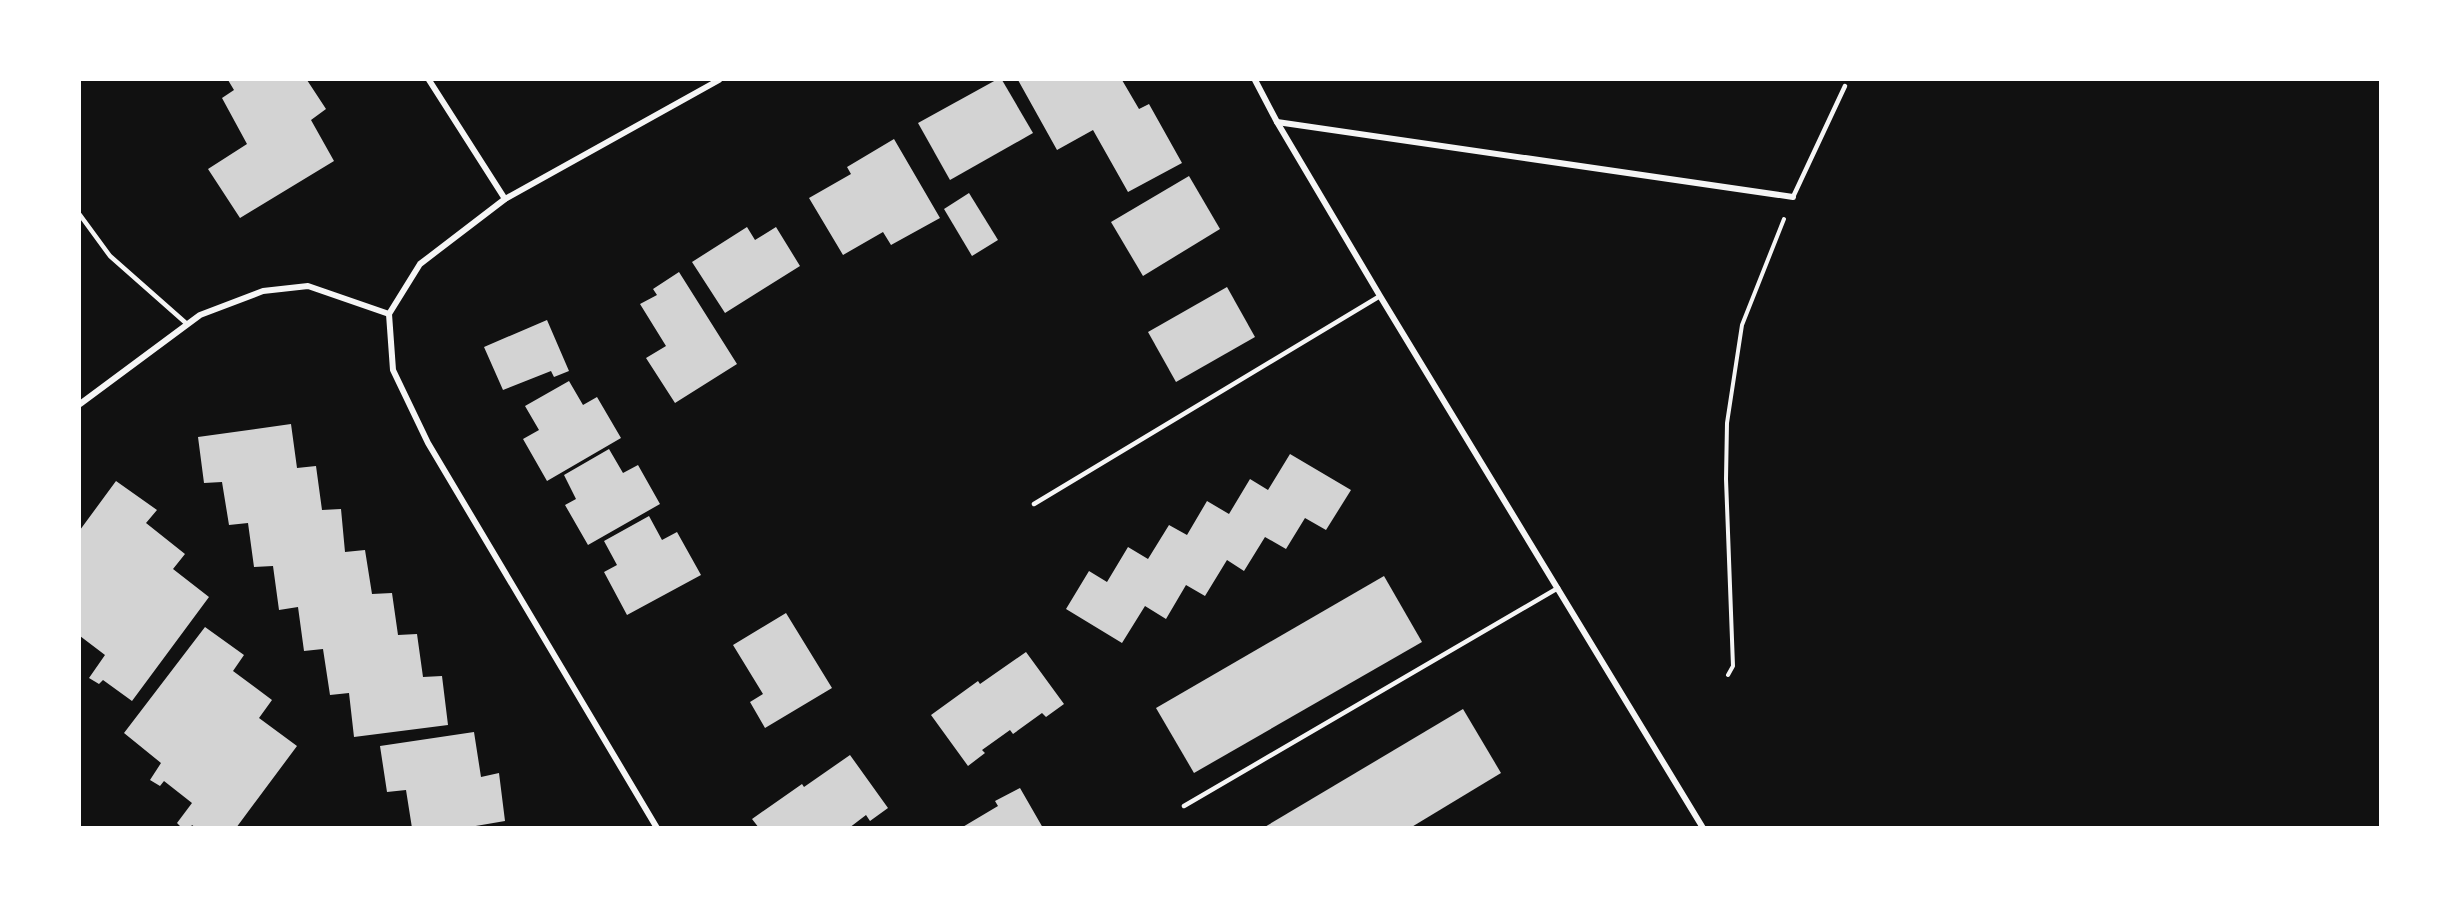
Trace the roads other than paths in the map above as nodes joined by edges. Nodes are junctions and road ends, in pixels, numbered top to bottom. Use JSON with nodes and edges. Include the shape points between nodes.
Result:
{"nodes":[{"id":1,"x":429,"y":80,"type":"edge"},
{"id":2,"x":719,"y":80,"type":"edge"},
{"id":3,"x":1255,"y":80,"type":"edge"},
{"id":4,"x":1845,"y":86,"type":"dead end"},
{"id":5,"x":1277,"y":122,"type":"junction"},
{"id":6,"x":1793,"y":197,"type":"joint"},
{"id":7,"x":505,"y":199,"type":"junction"},
{"id":8,"x":80,"y":215,"type":"edge"},
{"id":9,"x":1380,"y":296,"type":"junction"},
{"id":10,"x":389,"y":314,"type":"junction"},
{"id":11,"x":188,"y":324,"type":"junction"},
{"id":12,"x":80,"y":404,"type":"edge"},
{"id":13,"x":1034,"y":504,"type":"dead end"},
{"id":14,"x":1558,"y":588,"type":"junction"},
{"id":15,"x":1184,"y":806,"type":"dead end"},
{"id":16,"x":657,"y":828,"type":"edge"},
{"id":17,"x":1703,"y":828,"type":"edge"}],
"edges":[{"from":1,"to":7,"type":"street"},
{"from":2,"to":7,"type":"street"},
{"from":3,"to":5,"type":"street"},
{"from":4,"to":6,"type":"lane"},
{"from":5,"to":6,"type":"street"},
{"from":5,"to":9,"type":"street"},
{"from":7,"to":10,"type":"street","via":[[420,264]]},
{"from":8,"to":11,"type":"lane","via":[[110,256]]},
{"from":9,"to":13,"type":"lane"},
{"from":9,"to":14,"type":"street"},
{"from":10,"to":11,"type":"street","via":[[308,286],[263,291],[200,315]]},
{"from":10,"to":16,"type":"street","via":[[393,370],[428,444]]},
{"from":11,"to":12,"type":"street"},
{"from":14,"to":15,"type":"lane"},
{"from":14,"to":17,"type":"street"}]}
